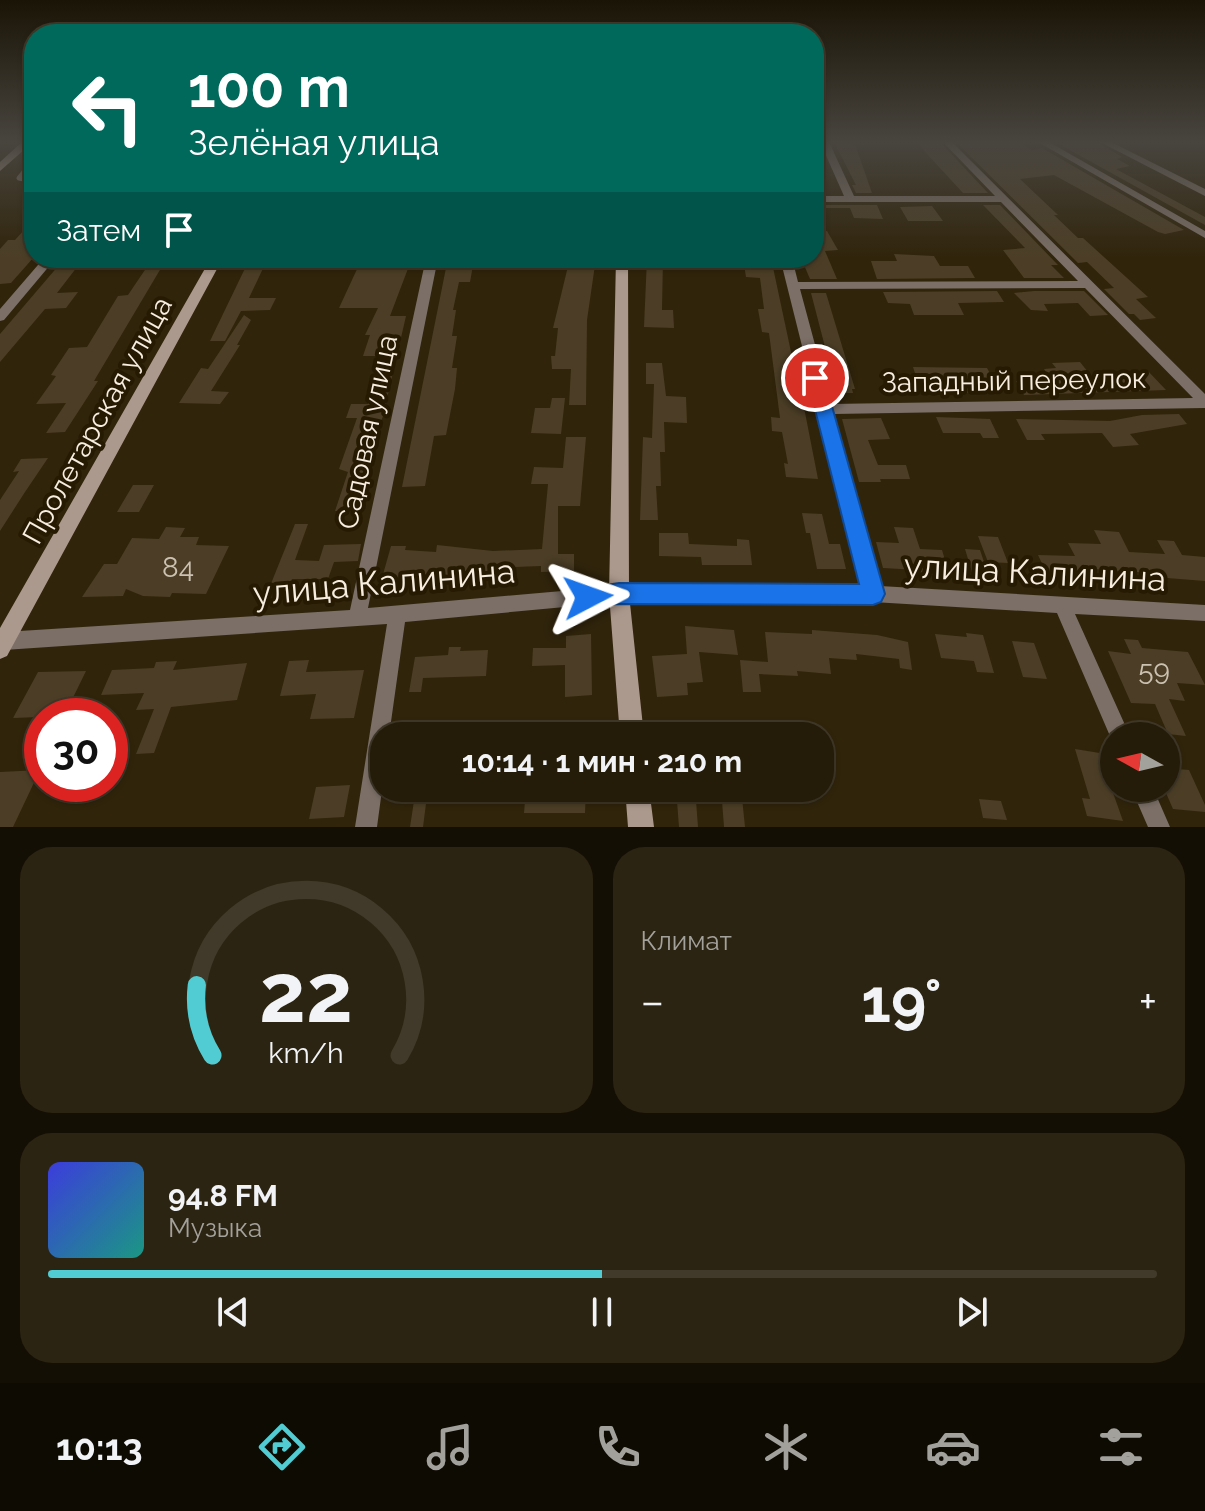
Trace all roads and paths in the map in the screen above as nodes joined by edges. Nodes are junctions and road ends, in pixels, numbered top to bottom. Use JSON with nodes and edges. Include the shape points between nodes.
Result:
{"nodes":[{"id":1,"x":842,"y":181,"type":"edge"},
{"id":2,"x":987,"y":181,"type":"edge"},
{"id":3,"x":1110,"y":181,"type":"edge"},
{"id":4,"x":1180,"y":181,"type":"edge"},
{"id":5,"x":1205,"y":193,"type":"edge"},
{"id":6,"x":824,"y":199,"type":"edge"},
{"id":7,"x":850,"y":199,"type":"junction"},
{"id":8,"x":1006,"y":199,"type":"junction"},
{"id":9,"x":1205,"y":235,"type":"edge"},
{"id":10,"x":42,"y":268,"type":"edge"},
{"id":11,"x":211,"y":268,"type":"edge"},
{"id":12,"x":430,"y":268,"type":"edge"},
{"id":13,"x":622,"y":268,"type":"edge"},
{"id":14,"x":788,"y":268,"type":"edge"},
{"id":15,"x":1090,"y":284,"type":"junction"},
{"id":16,"x":792,"y":286,"type":"junction"},
{"id":17,"x":0,"y":317,"type":"edge"},
{"id":18,"x":1205,"y":402,"type":"edge"},
{"id":19,"x":823,"y":409,"type":"junction"},
{"id":20,"x":619,"y":594,"type":"junction"},
{"id":21,"x":873,"y":594,"type":"junction"},
{"id":22,"x":1063,"y":607,"type":"junction"},
{"id":23,"x":1205,"y":613,"type":"edge"},
{"id":24,"x":397,"y":614,"type":"junction"},
{"id":25,"x":357,"y":618,"type":"junction"},
{"id":26,"x":1,"y":644,"type":"edge"},
{"id":27,"x":631,"y":722,"type":"edge"},
{"id":28,"x":1114,"y":722,"type":"edge"},
{"id":29,"x":638,"y":802,"type":"edge"},
{"id":30,"x":1148,"y":802,"type":"edge"},
{"id":31,"x":366,"y":827,"type":"edge"},
{"id":32,"x":641,"y":827,"type":"edge"},
{"id":33,"x":1159,"y":827,"type":"edge"}],
"edges":[{"from":1,"to":7,"type":"street"},
{"from":2,"to":8,"type":"street"},
{"from":3,"to":9,"type":"street"},
{"from":4,"to":5,"type":"street"},
{"from":6,"to":7,"type":"street"},
{"from":7,"to":8,"type":"street"},
{"from":8,"to":15,"type":"street"},
{"from":10,"to":17,"type":"street"},
{"from":11,"to":26,"type":"street","name":"Пролетарская улица"},
{"from":12,"to":25,"type":"street","name":"Садовая улица"},
{"from":13,"to":20,"type":"street"},
{"from":14,"to":16,"type":"street"},
{"from":15,"to":16,"type":"street"},
{"from":15,"to":18,"type":"street"},
{"from":16,"to":19,"type":"street"},
{"from":18,"to":19,"type":"street","name":"Западный переулок"},
{"from":19,"to":21,"type":"street"},
{"from":20,"to":21,"type":"street","name":"улица Калинина"},
{"from":20,"to":24,"type":"street","name":"улица Калинина"},
{"from":20,"to":27,"type":"street"},
{"from":21,"to":22,"type":"street","name":"улица Калинина"},
{"from":22,"to":23,"type":"street","name":"улица Калинина"},
{"from":22,"to":28,"type":"street"},
{"from":24,"to":25,"type":"street","name":"улица Калинина"},
{"from":24,"to":31,"type":"street"},
{"from":25,"to":26,"type":"street","name":"улица Калинина"},
{"from":29,"to":32,"type":"street"},
{"from":30,"to":33,"type":"street"}]}
